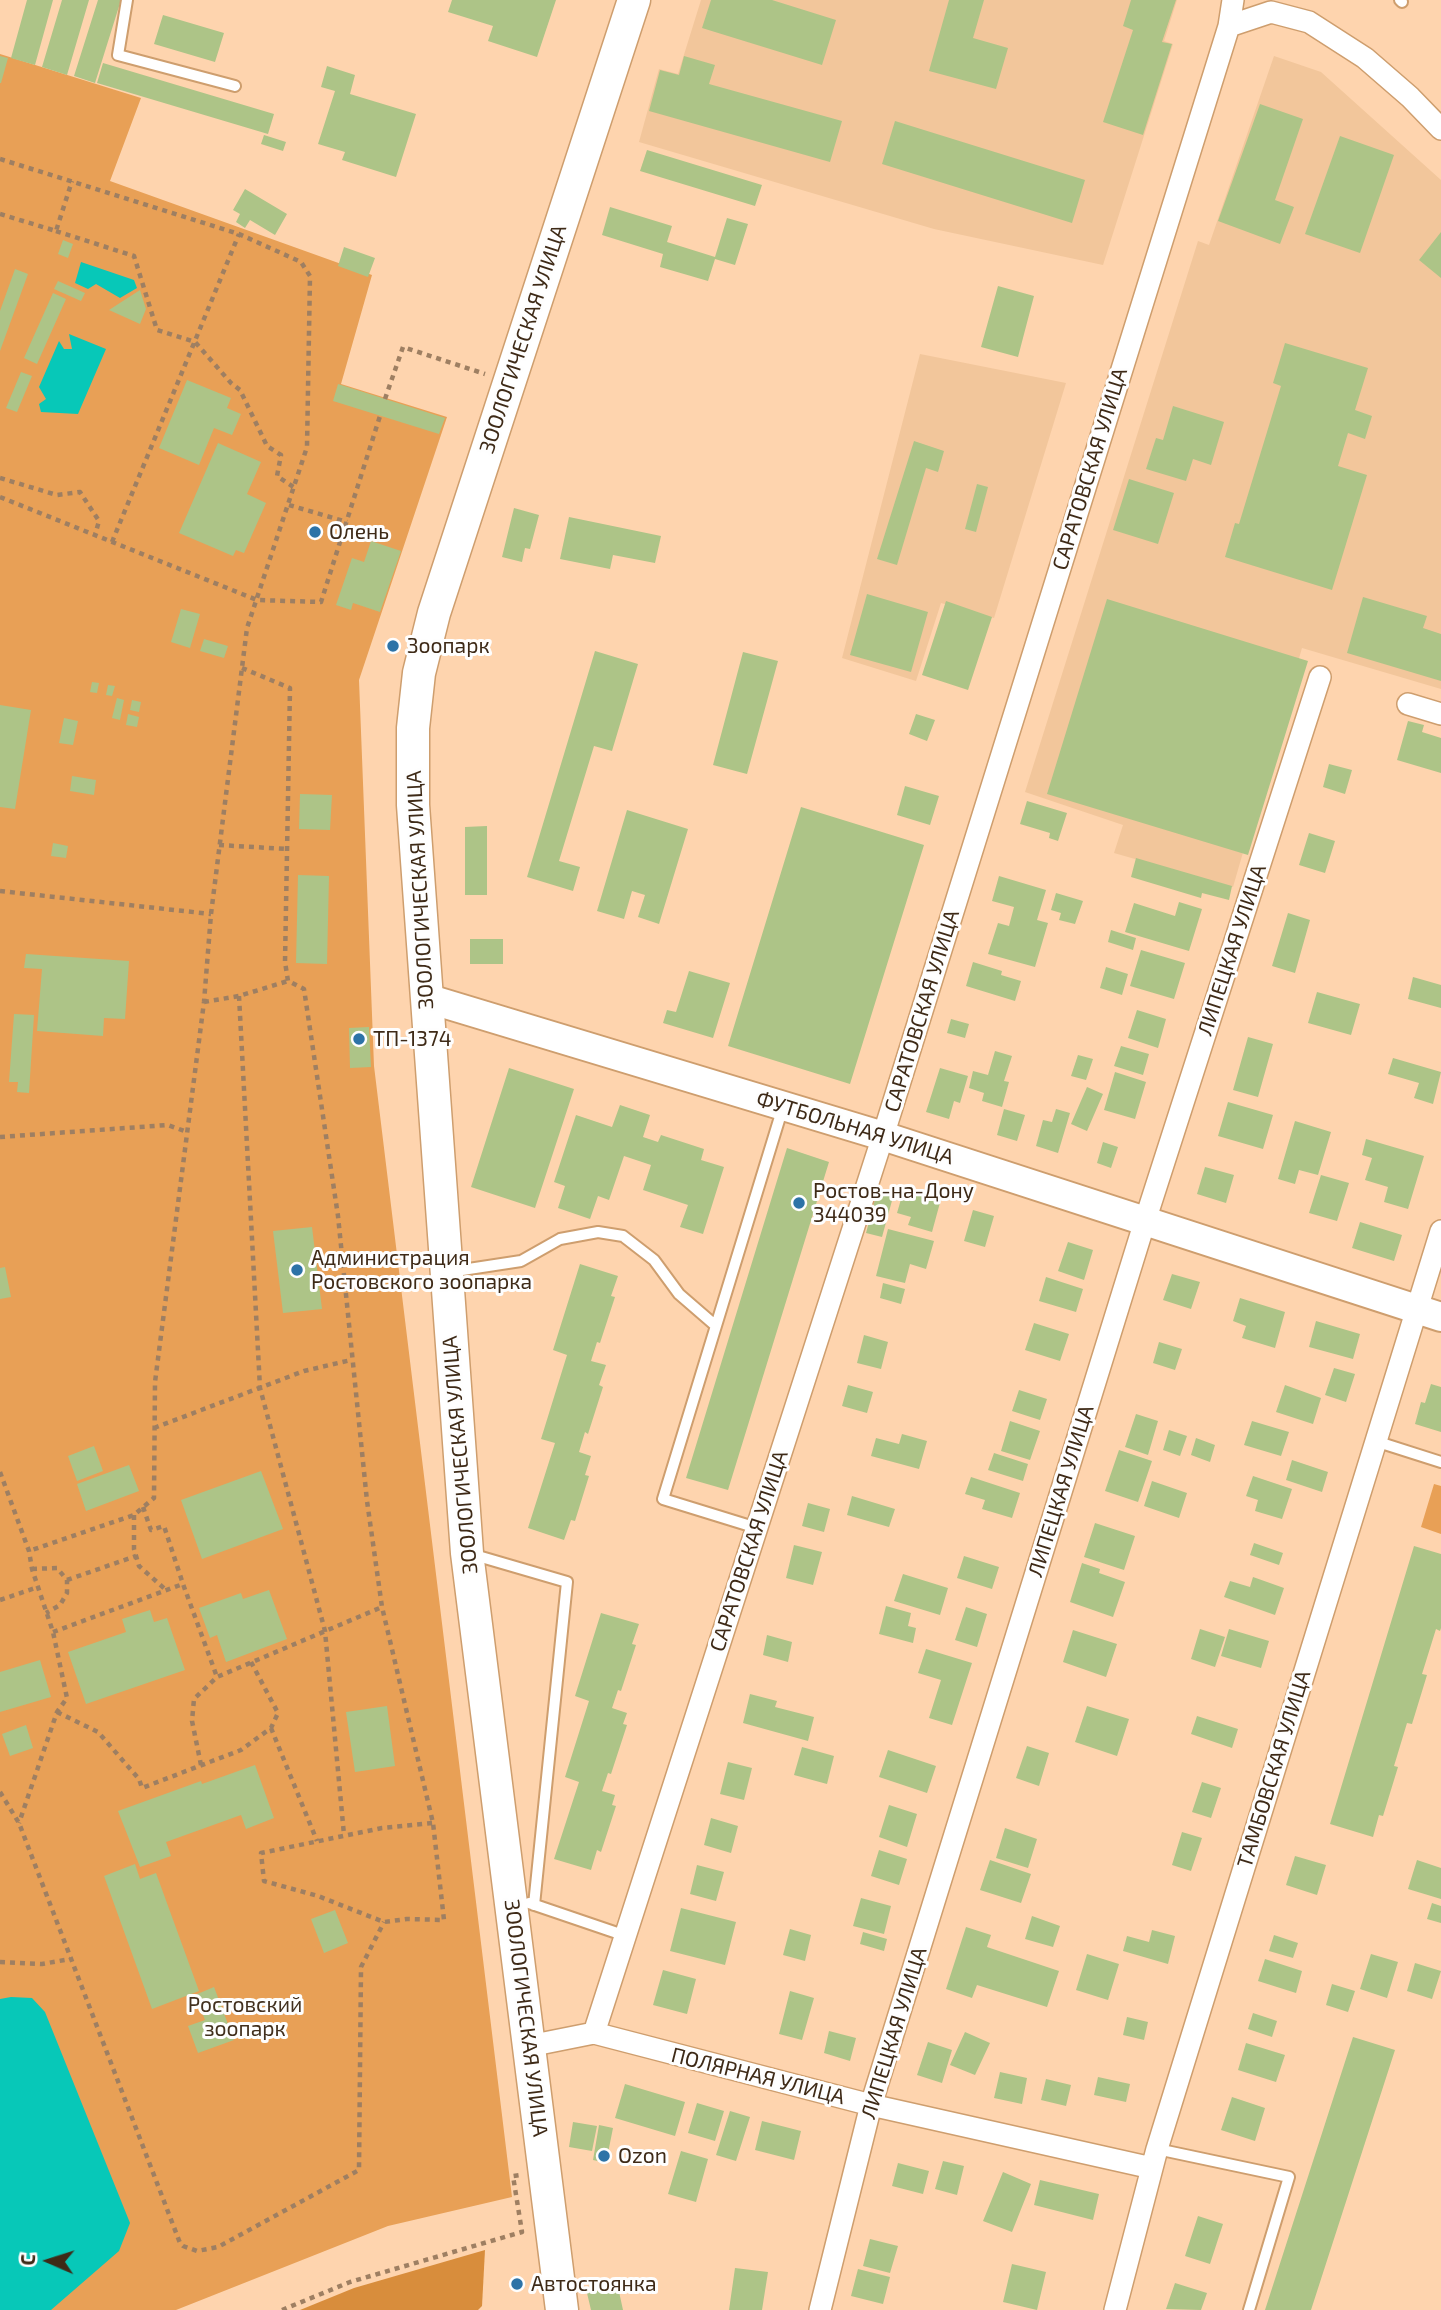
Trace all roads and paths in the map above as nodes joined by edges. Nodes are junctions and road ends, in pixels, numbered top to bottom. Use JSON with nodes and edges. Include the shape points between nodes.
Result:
{"nodes":[{"id":1,"x":127,"y":0,"type":"edge"},
{"id":2,"x":634,"y":0,"type":"edge"},
{"id":3,"x":1233,"y":0,"type":"edge"},
{"id":4,"x":1274,"y":6,"type":"edge"},
{"id":5,"x":1229,"y":26,"type":"junction"},
{"id":6,"x":235,"y":86,"type":"dead end"},
{"id":7,"x":1441,"y":129,"type":"edge"},
{"id":8,"x":0,"y":159,"type":"edge"},
{"id":9,"x":72,"y":181,"type":"junction"},
{"id":10,"x":0,"y":214,"type":"edge"},
{"id":11,"x":56,"y":231,"type":"junction"},
{"id":12,"x":239,"y":234,"type":"junction"},
{"id":13,"x":195,"y":342,"type":"junction"},
{"id":14,"x":509,"y":382,"type":"junction"},
{"id":15,"x":385,"y":399,"type":"dead end"},
{"id":16,"x":380,"y":416,"type":"dead end"},
{"id":17,"x":0,"y":478,"type":"edge"},
{"id":18,"x":295,"y":488,"type":"junction"},
{"id":19,"x":0,"y":498,"type":"edge"},
{"id":20,"x":289,"y":505,"type":"junction"},
{"id":21,"x":347,"y":522,"type":"junction"},
{"id":22,"x":95,"y":535,"type":"junction"},
{"id":23,"x":111,"y":542,"type":"junction"},
{"id":24,"x":257,"y":600,"type":"junction"},
{"id":25,"x":242,"y":668,"type":"junction"},
{"id":26,"x":1320,"y":677,"type":"dead end"},
{"id":27,"x":1408,"y":704,"type":"dead end"},
{"id":28,"x":1441,"y":714,"type":"edge"},
{"id":29,"x":219,"y":845,"type":"junction"},
{"id":30,"x":287,"y":849,"type":"junction"},
{"id":31,"x":0,"y":891,"type":"edge"},
{"id":32,"x":211,"y":914,"type":"junction"},
{"id":33,"x":288,"y":981,"type":"junction"},
{"id":34,"x":239,"y":996,"type":"junction"},
{"id":35,"x":426,"y":998,"type":"junction"},
{"id":36,"x":204,"y":1002,"type":"junction"},
{"id":37,"x":783,"y":1106,"type":"junction"},
{"id":38,"x":187,"y":1132,"type":"junction"},
{"id":39,"x":883,"y":1136,"type":"junction"},
{"id":40,"x":0,"y":1137,"type":"edge"},
{"id":41,"x":1145,"y":1221,"type":"junction"},
{"id":42,"x":1441,"y":1231,"type":"edge"},
{"id":43,"x":445,"y":1272,"type":"junction"},
{"id":44,"x":1429,"y":1313,"type":"edge"},
{"id":45,"x":716,"y":1326,"type":"junction"},
{"id":46,"x":351,"y":1360,"type":"junction"},
{"id":47,"x":260,"y":1388,"type":"junction"},
{"id":48,"x":154,"y":1428,"type":"junction"},
{"id":49,"x":1375,"y":1441,"type":"junction"},
{"id":50,"x":1441,"y":1462,"type":"edge"},
{"id":51,"x":0,"y":1472,"type":"edge"},
{"id":52,"x":143,"y":1507,"type":"junction"},
{"id":53,"x":134,"y":1515,"type":"junction"},
{"id":54,"x":757,"y":1528,"type":"junction"},
{"id":55,"x":29,"y":1551,"type":"junction"},
{"id":56,"x":467,"y":1552,"type":"junction"},
{"id":57,"x":136,"y":1556,"type":"junction"},
{"id":58,"x":32,"y":1569,"type":"junction"},
{"id":59,"x":67,"y":1580,"type":"junction"},
{"id":60,"x":183,"y":1584,"type":"junction"},
{"id":61,"x":38,"y":1587,"type":"junction"},
{"id":62,"x":166,"y":1590,"type":"junction"},
{"id":63,"x":0,"y":1600,"type":"edge"},
{"id":64,"x":382,"y":1606,"type":"junction"},
{"id":65,"x":46,"y":1613,"type":"junction"},
{"id":66,"x":325,"y":1631,"type":"junction"},
{"id":67,"x":53,"y":1632,"type":"junction"},
{"id":68,"x":251,"y":1662,"type":"junction"},
{"id":69,"x":218,"y":1676,"type":"junction"},
{"id":70,"x":57,"y":1712,"type":"junction"},
{"id":71,"x":271,"y":1728,"type":"junction"},
{"id":72,"x":201,"y":1765,"type":"junction"},
{"id":73,"x":0,"y":1792,"type":"edge"},
{"id":74,"x":433,"y":1823,"type":"junction"},
{"id":75,"x":19,"y":1824,"type":"junction"},
{"id":76,"x":344,"y":1835,"type":"junction"},
{"id":77,"x":317,"y":1841,"type":"junction"},
{"id":78,"x":522,"y":1901,"type":"junction"},
{"id":79,"x":384,"y":1922,"type":"junction"},
{"id":80,"x":626,"y":1936,"type":"junction"},
{"id":81,"x":70,"y":1959,"type":"junction"},
{"id":82,"x":0,"y":1962,"type":"edge"},
{"id":83,"x":594,"y":2034,"type":"junction"},
{"id":84,"x":529,"y":2046,"type":"junction"},
{"id":85,"x":871,"y":2105,"type":"junction"},
{"id":86,"x":1154,"y":2159,"type":"junction"},
{"id":87,"x":513,"y":2176,"type":"dead end"},
{"id":88,"x":282,"y":2310,"type":"edge"},
{"id":89,"x":562,"y":2310,"type":"edge"},
{"id":90,"x":820,"y":2310,"type":"edge"},
{"id":91,"x":1115,"y":2310,"type":"edge"},
{"id":92,"x":1249,"y":2310,"type":"edge"}],
"edges":[{"from":1,"to":6,"type":"lane","via":[[118,55]]},
{"from":2,"to":14,"type":"main road","name":"ЗООЛОГИЧЕСКАЯ УЛИЦА"},
{"from":3,"to":5,"type":"street","name":"САРАТОВСКАЯ УЛИЦА"},
{"from":4,"to":5,"type":"street"},
{"from":4,"to":7,"type":"street","via":[[1365,58]]},
{"from":5,"to":39,"type":"street","name":"САРАТОВСКАЯ УЛИЦА"},
{"from":8,"to":9,"type":"path"},
{"from":9,"to":11,"type":"path"},
{"from":9,"to":12,"type":"path"},
{"from":10,"to":11,"type":"path"},
{"from":11,"to":13,"type":"path","via":[[134,256],[157,330]]},
{"from":12,"to":13,"type":"path"},
{"from":12,"to":18,"type":"path","via":[[301,262],[310,276],[307,447]]},
{"from":13,"to":18,"type":"path","via":[[240,390],[267,446],[281,455],[277,476]]},
{"from":13,"to":23,"type":"path"},
{"from":14,"to":15,"type":"path","via":[[403,348]]},
{"from":14,"to":35,"type":"main road","name":"ЗООЛОГИЧЕСКАЯ УЛИЦА","via":[[419,673],[413,805]]},
{"from":16,"to":21,"type":"path"},
{"from":17,"to":22,"type":"path","via":[[57,495],[80,492],[99,522]]},
{"from":18,"to":20,"type":"path"},
{"from":19,"to":22,"type":"path"},
{"from":20,"to":21,"type":"path"},
{"from":20,"to":24,"type":"path"},
{"from":21,"to":24,"type":"path","via":[[321,602]]},
{"from":22,"to":23,"type":"path"},
{"from":23,"to":24,"type":"path"},
{"from":24,"to":25,"type":"path","via":[[247,628]]},
{"from":25,"to":29,"type":"path"},
{"from":25,"to":30,"type":"path","via":[[290,688]]},
{"from":26,"to":41,"type":"street","name":"ЛИПЕЦКАЯ УЛИЦА"},
{"from":27,"to":28,"type":"street"},
{"from":29,"to":30,"type":"path"},
{"from":29,"to":32,"type":"path"},
{"from":30,"to":33,"type":"path"},
{"from":31,"to":32,"type":"path"},
{"from":32,"to":36,"type":"path"},
{"from":33,"to":34,"type":"path"},
{"from":33,"to":46,"type":"path","via":[[304,989],[338,1216]]},
{"from":34,"to":36,"type":"path"},
{"from":34,"to":47,"type":"path"},
{"from":35,"to":37,"type":"main road","name":"ФУТБОЛЬНАЯ УЛИЦА"},
{"from":35,"to":43,"type":"main road","name":"ЗООЛОГИЧЕСКАЯ УЛИЦА"},
{"from":36,"to":38,"type":"path"},
{"from":37,"to":39,"type":"main road","name":"ФУТБОЛЬНАЯ УЛИЦА"},
{"from":37,"to":45,"type":"lane"},
{"from":38,"to":40,"type":"path","via":[[168,1125]]},
{"from":38,"to":48,"type":"path","via":[[155,1382]]},
{"from":39,"to":41,"type":"main road","name":"ФУТБОЛЬНАЯ УЛИЦА"},
{"from":39,"to":54,"type":"street","name":"САРАТОВСКАЯ УЛИЦА"},
{"from":41,"to":44,"type":"main road","name":"ФУТБОЛЬНАЯ УЛИЦА"},
{"from":41,"to":85,"type":"street","name":"ЛИПЕЦКАЯ УЛИЦА"},
{"from":42,"to":44,"type":"street","name":"ТАМБОВСКАЯ УЛИЦА"},
{"from":43,"to":45,"type":"lane","via":[[521,1261],[560,1238],[598,1232],[622,1236],[654,1261],[679,1294]]},
{"from":43,"to":56,"type":"main road","name":"ЗООЛОГИЧЕСКАЯ УЛИЦА"},
{"from":44,"to":49,"type":"street","name":"ТАМБОВСКАЯ УЛИЦА"},
{"from":45,"to":54,"type":"lane","via":[[663,1499]]},
{"from":46,"to":47,"type":"path"},
{"from":46,"to":64,"type":"path"},
{"from":47,"to":48,"type":"path"},
{"from":47,"to":66,"type":"path"},
{"from":48,"to":52,"type":"path","via":[[154,1498]]},
{"from":49,"to":50,"type":"lane"},
{"from":49,"to":86,"type":"street","name":"ТАМБОВСКАЯ УЛИЦА"},
{"from":51,"to":55,"type":"path"},
{"from":52,"to":53,"type":"path"},
{"from":52,"to":60,"type":"path","via":[[151,1530],[164,1526]]},
{"from":53,"to":55,"type":"path"},
{"from":53,"to":57,"type":"path"},
{"from":54,"to":80,"type":"street","name":"САРАТОВСКАЯ УЛИЦА"},
{"from":55,"to":58,"type":"path"},
{"from":56,"to":78,"type":"main road","name":"ЗООЛОГИЧЕСКАЯ УЛИЦА"},
{"from":56,"to":78,"type":"lane","via":[[566,1582]]},
{"from":57,"to":59,"type":"path"},
{"from":57,"to":62,"type":"path","via":[[139,1566]]},
{"from":58,"to":59,"type":"path","via":[[57,1568]]},
{"from":58,"to":61,"type":"path"},
{"from":59,"to":65,"type":"path","via":[[67,1594],[60,1605]]},
{"from":60,"to":62,"type":"path"},
{"from":60,"to":69,"type":"path"},
{"from":61,"to":63,"type":"path"},
{"from":61,"to":65,"type":"path"},
{"from":62,"to":67,"type":"path"},
{"from":64,"to":66,"type":"path"},
{"from":64,"to":74,"type":"path"},
{"from":65,"to":67,"type":"path"},
{"from":66,"to":68,"type":"path"},
{"from":66,"to":76,"type":"path"},
{"from":67,"to":70,"type":"path","via":[[67,1698]]},
{"from":68,"to":69,"type":"path"},
{"from":68,"to":71,"type":"path","via":[[278,1713]]},
{"from":69,"to":72,"type":"path","via":[[194,1699],[192,1721]]},
{"from":70,"to":72,"type":"path","via":[[98,1732],[142,1788]]},
{"from":70,"to":75,"type":"path"},
{"from":71,"to":72,"type":"path","via":[[241,1750]]},
{"from":71,"to":77,"type":"path"},
{"from":73,"to":75,"type":"path"},
{"from":74,"to":76,"type":"path"},
{"from":74,"to":79,"type":"path","via":[[444,1920]]},
{"from":75,"to":81,"type":"path"},
{"from":76,"to":77,"type":"path"},
{"from":77,"to":79,"type":"path","via":[[261,1853],[264,1881]]},
{"from":78,"to":80,"type":"lane"},
{"from":78,"to":84,"type":"main road","name":"ЗООЛОГИЧЕСКАЯ УЛИЦА"},
{"from":79,"to":81,"type":"path","via":[[361,1967],[359,2170],[218,2247],[197,2251],[180,2243]]},
{"from":80,"to":83,"type":"street","name":"САРАТОВСКАЯ УЛИЦА"},
{"from":81,"to":82,"type":"path","via":[[43,1964]]},
{"from":83,"to":84,"type":"street","name":"ПОЛЯРНАЯ УЛИЦА"},
{"from":83,"to":85,"type":"street","name":"ПОЛЯРНАЯ УЛИЦА"},
{"from":84,"to":89,"type":"main road","name":"ЗООЛОГИЧЕСКАЯ УЛИЦА"},
{"from":85,"to":86,"type":"street","name":"ПОЛЯРНАЯ УЛИЦА"},
{"from":85,"to":90,"type":"street","name":"ЛИПЕЦКАЯ УЛИЦА"},
{"from":86,"to":91,"type":"street","name":"ТАМБОВСКАЯ УЛИЦА"},
{"from":86,"to":92,"type":"lane","via":[[1289,2177]]},
{"from":87,"to":88,"type":"path","via":[[522,2232],[350,2282]]}]}
